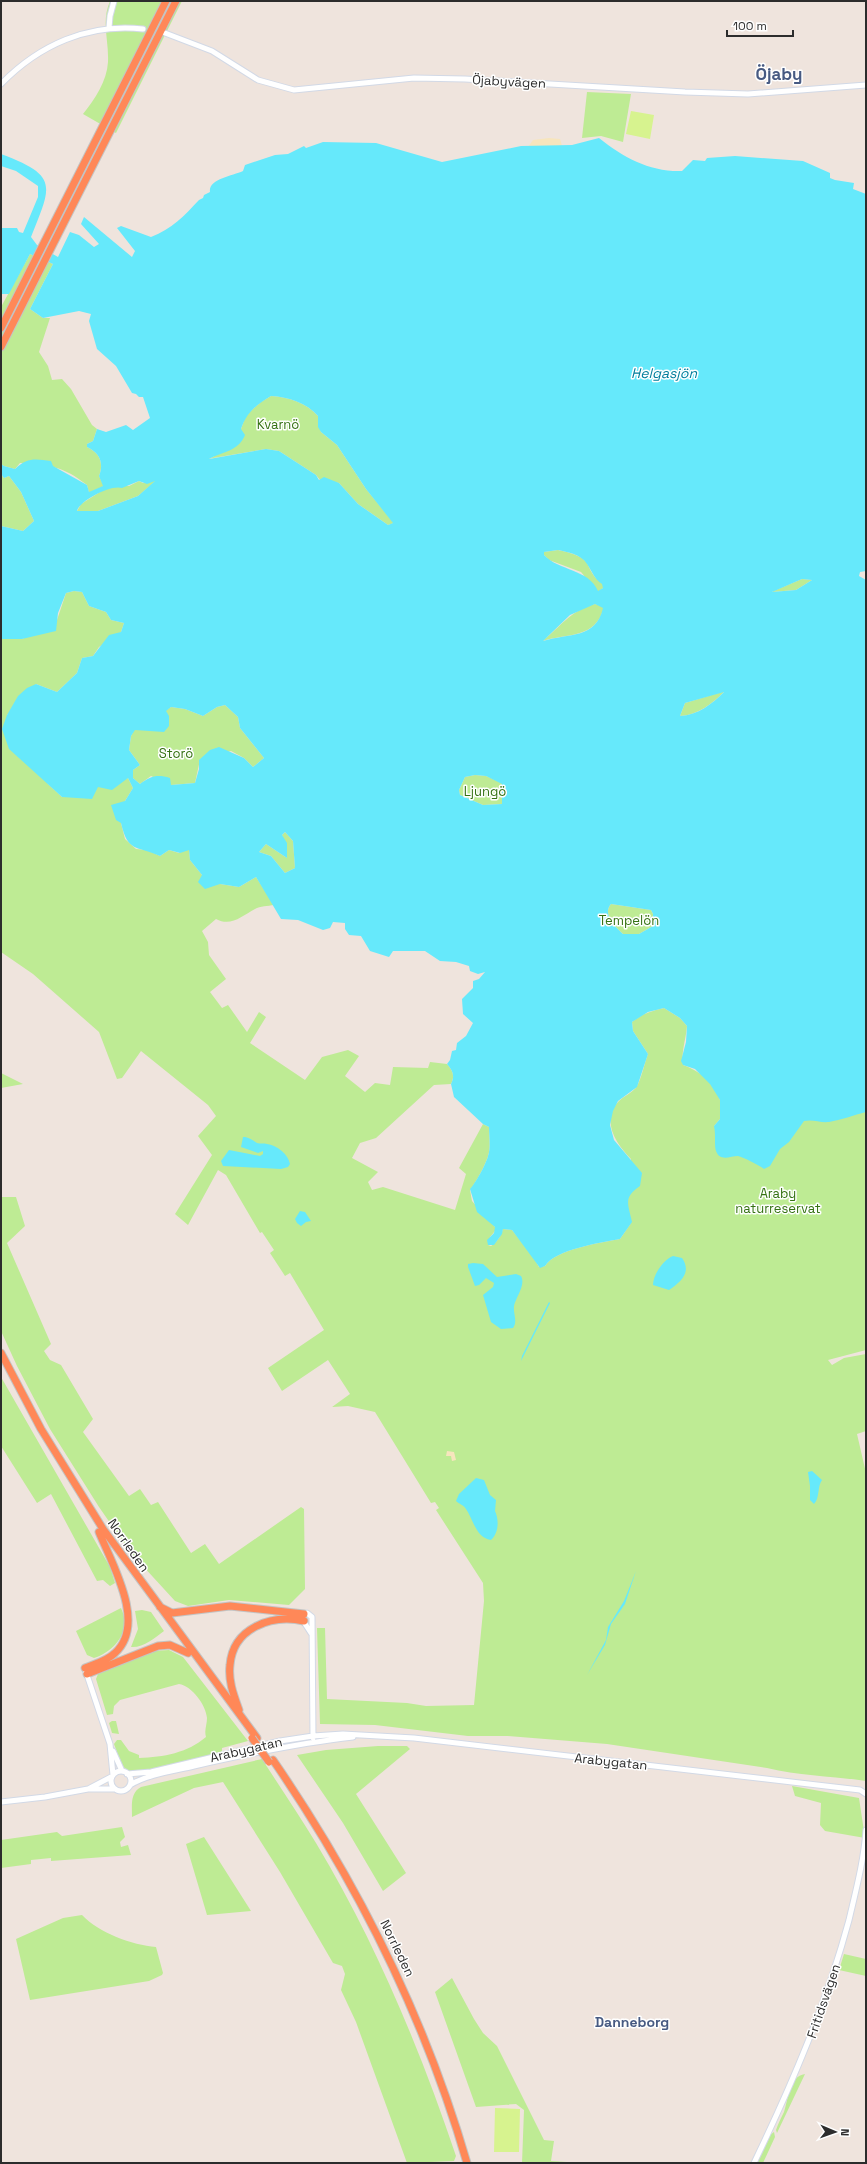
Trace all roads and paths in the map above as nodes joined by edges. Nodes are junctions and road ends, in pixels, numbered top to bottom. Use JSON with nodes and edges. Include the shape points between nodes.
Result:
{"nodes":[{"id":1,"x":114,"y":1,"type":"edge"},
{"id":2,"x":166,"y":1,"type":"edge"},
{"id":3,"x":176,"y":1,"type":"edge"},
{"id":4,"x":109,"y":28,"type":"junction"},
{"id":5,"x":143,"y":29,"type":"dead end"},
{"id":6,"x":165,"y":33,"type":"dead end"},
{"id":7,"x":1,"y":84,"type":"edge"},
{"id":8,"x":866,"y":85,"type":"edge"},
{"id":9,"x":1,"y":328,"type":"edge"},
{"id":10,"x":1,"y":347,"type":"edge"},
{"id":11,"x":1,"y":1353,"type":"edge"},
{"id":12,"x":1,"y":1363,"type":"edge"},
{"id":13,"x":99,"y":1532,"type":"junction"},
{"id":14,"x":156,"y":1603,"type":"junction"},
{"id":15,"x":312,"y":1618,"type":"junction"},
{"id":16,"x":304,"y":1619,"type":"junction"},
{"id":17,"x":311,"y":1633,"type":"junction"},
{"id":18,"x":188,"y":1653,"type":"junction"},
{"id":19,"x":86,"y":1671,"type":"junction"},
{"id":20,"x":242,"y":1718,"type":"junction"},
{"id":21,"x":254,"y":1738,"type":"junction"},
{"id":22,"x":313,"y":1738,"type":"junction"},
{"id":23,"x":110,"y":1744,"type":"junction"},
{"id":24,"x":271,"y":1761,"type":"junction"},
{"id":25,"x":125,"y":1772,"type":"junction"},
{"id":26,"x":112,"y":1776,"type":"junction"},
{"id":27,"x":130,"y":1785,"type":"junction"},
{"id":28,"x":88,"y":1789,"type":"junction"},
{"id":29,"x":114,"y":1789,"type":"junction"},
{"id":30,"x":866,"y":1794,"type":"edge"},
{"id":31,"x":1,"y":1802,"type":"edge"},
{"id":32,"x":866,"y":1830,"type":"edge"},
{"id":33,"x":462,"y":2163,"type":"edge"},
{"id":34,"x":466,"y":2163,"type":"edge"},
{"id":35,"x":754,"y":2163,"type":"edge"}],
"edges":[{"from":1,"to":4,"type":"street"},
{"from":2,"to":9,"type":"highway"},
{"from":3,"to":10,"type":"highway"},
{"from":4,"to":5,"type":"street"},
{"from":4,"to":7,"type":"street","via":[[89,32],[51,46],[30,58]]},
{"from":6,"to":8,"type":"street","name":"Öjabyvägen","via":[[212,51],[258,80],[294,90],[421,78],[465,78],[748,94]]},
{"from":11,"to":14,"type":"highway","name":"Norrleden","via":[[60,1462],[103,1529]]},
{"from":12,"to":13,"type":"highway","name":"Norrleden","via":[[52,1458]]},
{"from":13,"to":18,"type":"highway","name":"Norrleden"},
{"from":13,"to":19,"type":"highway","via":[[125,1598],[128,1629],[124,1642],[117,1652]]},
{"from":14,"to":16,"type":"highway","via":[[172,1612],[230,1606]]},
{"from":14,"to":20,"type":"highway","name":"Norrleden"},
{"from":15,"to":16,"type":"street","via":[[309,1622]]},
{"from":15,"to":16,"type":"street","via":[[309,1613]]},
{"from":15,"to":17,"type":"street"},
{"from":16,"to":17,"type":"street"},
{"from":16,"to":20,"type":"highway","via":[[269,1621],[252,1628],[238,1643],[232,1654],[230,1674]]},
{"from":17,"to":22,"type":"street"},
{"from":18,"to":19,"type":"highway","via":[[170,1645],[158,1646]]},
{"from":18,"to":21,"type":"highway","name":"Norrleden"},
{"from":19,"to":23,"type":"street"},
{"from":20,"to":21,"type":"highway","name":"Norrleden"},
{"from":21,"to":24,"type":"highway"},
{"from":22,"to":25,"type":"street","name":"Arabygatan","via":[[257,1746],[151,1772]]},
{"from":22,"to":27,"type":"street","name":"Arabygatan","via":[[160,1774]]},
{"from":22,"to":30,"type":"street","name":"Arabygatan","via":[[367,1735],[414,1738],[856,1789]]},
{"from":23,"to":25,"type":"street"},
{"from":23,"to":26,"type":"street"},
{"from":24,"to":33,"type":"highway","name":"Norrleden","via":[[329,1854],[384,1957],[421,2042]]},
{"from":24,"to":34,"type":"highway","name":"Norrleden","via":[[331,1848],[389,1957],[438,2074]]},
{"from":25,"to":26,"type":"street"},
{"from":25,"to":27,"type":"street","via":[[130,1779]]},
{"from":26,"to":28,"type":"street"},
{"from":26,"to":29,"type":"street","via":[[111,1783]]},
{"from":27,"to":29,"type":"street","via":[[123,1791]]},
{"from":28,"to":29,"type":"street"},
{"from":28,"to":31,"type":"street"},
{"from":32,"to":35,"type":"street","name":"Fritidsvägen","via":[[857,1886],[833,1974],[805,2051]]}]}
